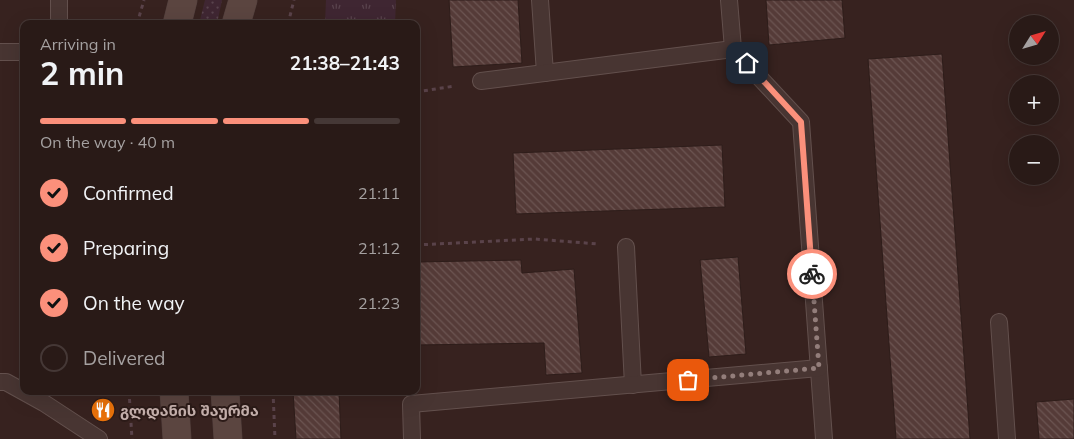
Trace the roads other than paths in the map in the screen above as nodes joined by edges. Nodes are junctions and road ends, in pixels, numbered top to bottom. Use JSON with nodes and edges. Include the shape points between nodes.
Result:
{"nodes":[{"id":1,"x":59,"y":0,"type":"edge"},
{"id":2,"x":184,"y":0,"type":"edge"},
{"id":3,"x":243,"y":0,"type":"edge"},
{"id":4,"x":540,"y":0,"type":"edge"},
{"id":5,"x":729,"y":0,"type":"edge"},
{"id":6,"x":59,"y":20,"type":"edge"},
{"id":7,"x":178,"y":20,"type":"edge"},
{"id":8,"x":237,"y":20,"type":"edge"},
{"id":9,"x":733,"y":49,"type":"junction"},
{"id":10,"x":0,"y":52,"type":"edge"},
{"id":11,"x":20,"y":52,"type":"edge"},
{"id":12,"x":545,"y":72,"type":"junction"},
{"id":13,"x":481,"y":81,"type":"road end"},
{"id":14,"x":626,"y":247,"type":"road end"},
{"id":15,"x":999,"y":322,"type":"dead end"},
{"id":16,"x":819,"y":368,"type":"junction"},
{"id":17,"x":0,"y":382,"type":"edge"},
{"id":18,"x":633,"y":385,"type":"junction"},
{"id":19,"x":20,"y":390,"type":"edge"},
{"id":20,"x":30,"y":395,"type":"edge"},
{"id":21,"x":174,"y":395,"type":"edge"},
{"id":22,"x":225,"y":395,"type":"edge"},
{"id":23,"x":99,"y":439,"type":"edge"},
{"id":24,"x":177,"y":439,"type":"edge"},
{"id":25,"x":228,"y":439,"type":"edge"},
{"id":26,"x":412,"y":439,"type":"edge"},
{"id":27,"x":824,"y":439,"type":"edge"},
{"id":28,"x":1007,"y":439,"type":"edge"}],
"edges":[{"from":1,"to":6,"type":"lane"},
{"from":2,"to":7,"type":"main road"},
{"from":3,"to":8,"type":"main road"},
{"from":4,"to":12,"type":"lane"},
{"from":5,"to":9,"type":"lane"},
{"from":9,"to":12,"type":"lane"},
{"from":9,"to":16,"type":"lane","via":[[801,122]]},
{"from":10,"to":11,"type":"lane"},
{"from":12,"to":13,"type":"lane"},
{"from":14,"to":18,"type":"lane"},
{"from":15,"to":28,"type":"lane"},
{"from":16,"to":18,"type":"lane"},
{"from":16,"to":27,"type":"lane"},
{"from":17,"to":19,"type":"lane"},
{"from":18,"to":26,"type":"lane","via":[[411,404]]},
{"from":20,"to":23,"type":"lane"},
{"from":21,"to":24,"type":"main road"},
{"from":22,"to":25,"type":"main road"}]}
